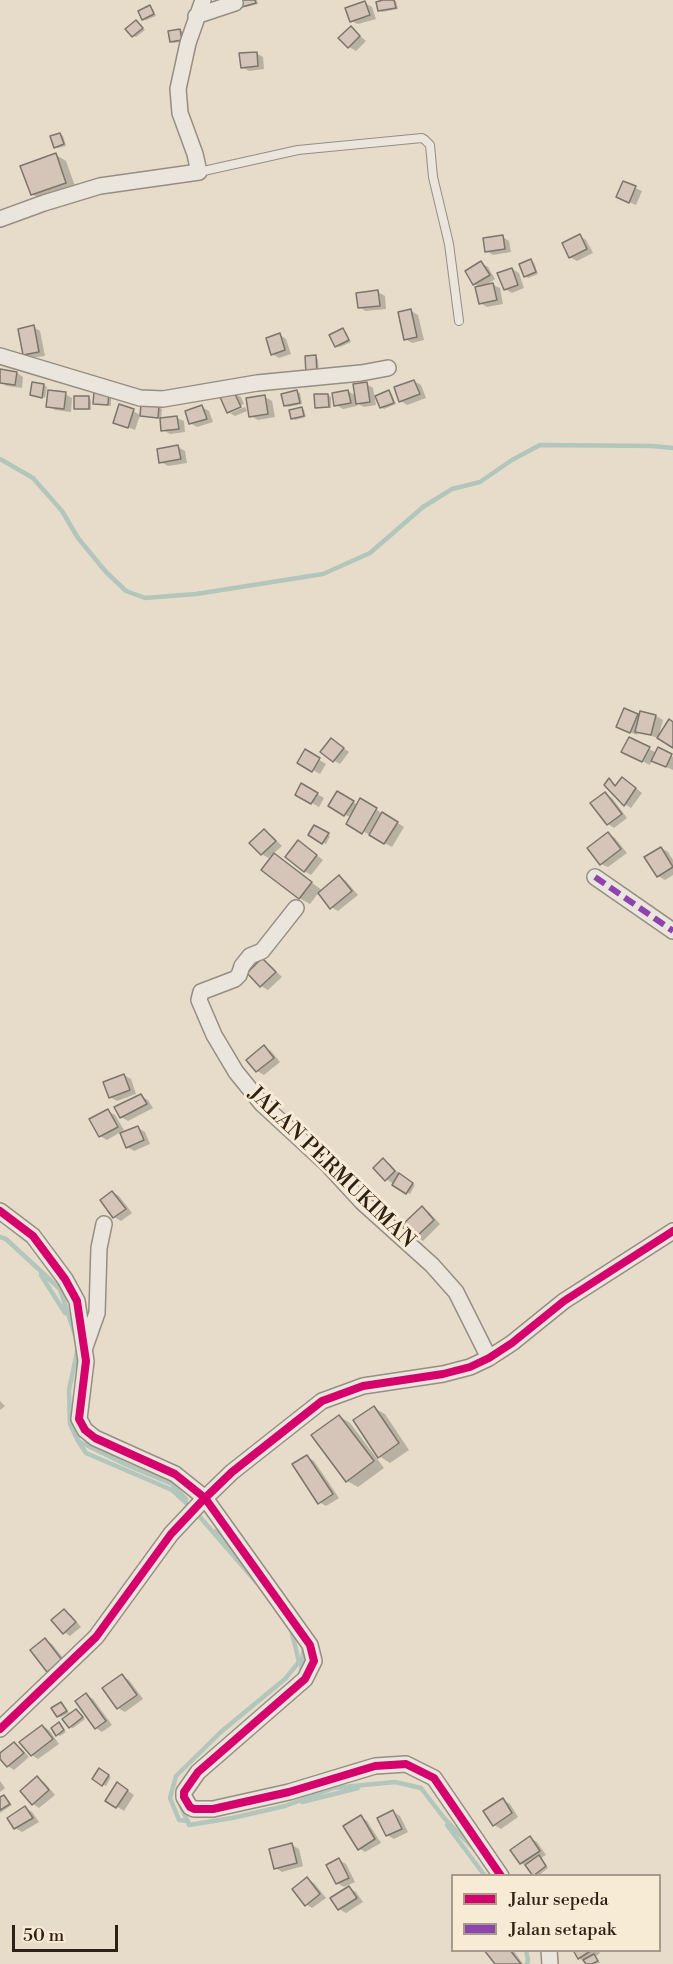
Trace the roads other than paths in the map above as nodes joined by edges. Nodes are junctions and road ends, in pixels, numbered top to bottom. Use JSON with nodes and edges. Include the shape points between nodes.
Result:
{"nodes":[{"id":1,"x":203,"y":0,"type":"edge"},
{"id":2,"x":235,"y":3,"type":"dead end"},
{"id":3,"x":196,"y":16,"type":"junction"},
{"id":4,"x":199,"y":172,"type":"junction"},
{"id":5,"x":0,"y":219,"type":"edge"},
{"id":6,"x":459,"y":321,"type":"dead end"},
{"id":7,"x":0,"y":356,"type":"edge"},
{"id":8,"x":388,"y":368,"type":"dead end"},
{"id":9,"x":598,"y":876,"type":"dead end"},
{"id":10,"x":296,"y":908,"type":"dead end"},
{"id":11,"x":673,"y":929,"type":"edge"},
{"id":12,"x":0,"y":1211,"type":"edge"},
{"id":13,"x":104,"y":1224,"type":"dead end"},
{"id":14,"x":673,"y":1232,"type":"edge"},
{"id":15,"x":85,"y":1347,"type":"junction"},
{"id":16,"x":489,"y":1358,"type":"junction"},
{"id":17,"x":204,"y":1500,"type":"junction"},
{"id":18,"x":0,"y":1729,"type":"edge"},
{"id":19,"x":500,"y":1874,"type":"edge"}],
"edges":[{"from":1,"to":3,"type":"street"},
{"from":2,"to":3,"type":"street"},
{"from":3,"to":4,"type":"street","via":[[178,100]]},
{"from":4,"to":5,"type":"street","via":[[100,186]]},
{"from":4,"to":6,"type":"lane","via":[[298,150],[422,138],[430,145]]},
{"from":7,"to":8,"type":"street","via":[[140,398],[163,399],[257,383]]},
{"from":9,"to":11,"type":"street"},
{"from":10,"to":16,"type":"street","name":"JALAN PERMUKIMAN","via":[[262,951],[249,956],[235,979],[201,992],[199,1000],[214,1035],[236,1072],[262,1104],[456,1292]]},
{"from":12,"to":15,"type":"street","via":[[33,1236],[65,1279],[77,1301]]},
{"from":13,"to":15,"type":"street","via":[[99,1248],[97,1313]]},
{"from":14,"to":16,"type":"street","via":[[564,1300]]},
{"from":15,"to":17,"type":"street","via":[[79,1419],[85,1430],[175,1474]]},
{"from":16,"to":17,"type":"street","via":[[443,1374],[363,1386],[322,1401],[232,1472]]},
{"from":17,"to":18,"type":"street","via":[[171,1534],[96,1637]]},
{"from":17,"to":19,"type":"street","via":[[310,1645],[314,1661],[305,1679],[198,1772],[184,1792],[190,1807],[213,1809],[289,1792],[375,1766],[406,1764],[434,1778]]}]}
